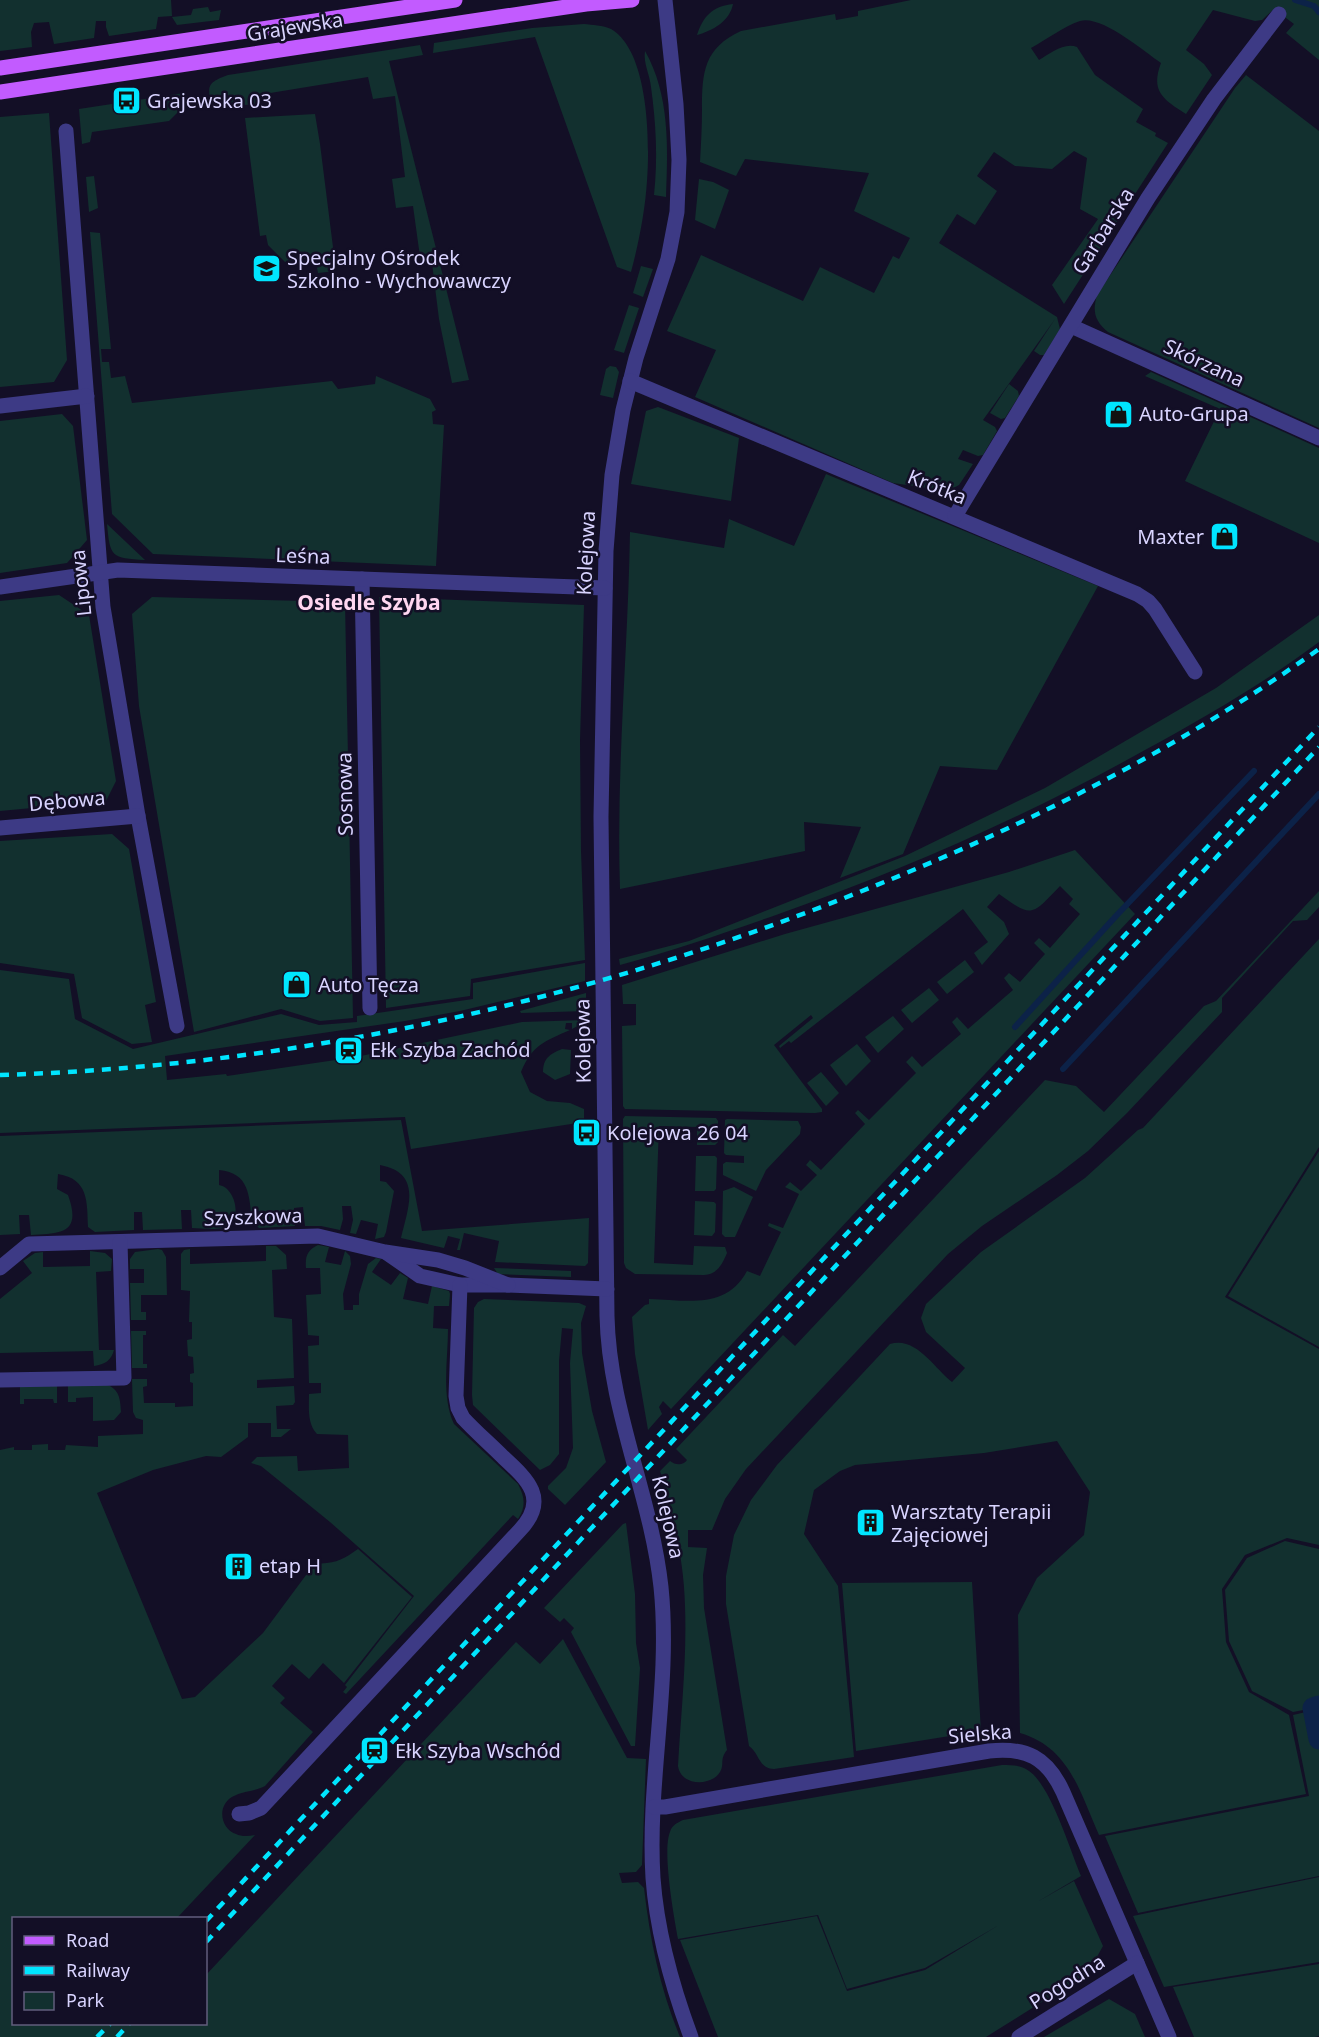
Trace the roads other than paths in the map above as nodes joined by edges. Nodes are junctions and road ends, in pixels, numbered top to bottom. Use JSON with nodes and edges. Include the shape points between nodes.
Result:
{"nodes":[{"id":1,"x":455,"y":0,"type":"edge"},
{"id":2,"x":632,"y":0,"type":"edge"},
{"id":3,"x":665,"y":0,"type":"edge"},
{"id":4,"x":1279,"y":14,"type":"dead end"},
{"id":5,"x":0,"y":68,"type":"edge"},
{"id":6,"x":0,"y":92,"type":"edge"},
{"id":7,"x":66,"y":131,"type":"dead end"},
{"id":8,"x":1071,"y":326,"type":"junction"},
{"id":9,"x":630,"y":381,"type":"junction"},
{"id":10,"x":87,"y":396,"type":"junction"},
{"id":11,"x":0,"y":406,"type":"edge"},
{"id":12,"x":1319,"y":438,"type":"edge"},
{"id":13,"x":955,"y":516,"type":"junction"},
{"id":14,"x":100,"y":573,"type":"junction"},
{"id":15,"x":362,"y":579,"type":"junction"},
{"id":16,"x":0,"y":587,"type":"edge"},
{"id":17,"x":605,"y":588,"type":"junction"},
{"id":18,"x":1195,"y":672,"type":"dead end"},
{"id":19,"x":138,"y":816,"type":"junction"},
{"id":20,"x":0,"y":828,"type":"edge"},
{"id":21,"x":370,"y":1008,"type":"dead end"},
{"id":22,"x":177,"y":1026,"type":"dead end"},
{"id":23,"x":120,"y":1242,"type":"junction"},
{"id":24,"x":385,"y":1252,"type":"junction"},
{"id":25,"x":0,"y":1268,"type":"edge"},
{"id":26,"x":460,"y":1285,"type":"junction"},
{"id":27,"x":508,"y":1285,"type":"junction"},
{"id":28,"x":607,"y":1289,"type":"junction"},
{"id":29,"x":0,"y":1380,"type":"edge"},
{"id":30,"x":654,"y":1806,"type":"junction"},
{"id":31,"x":239,"y":1814,"type":"dead end"},
{"id":32,"x":1137,"y":1963,"type":"junction"},
{"id":33,"x":691,"y":2037,"type":"edge"},
{"id":34,"x":1019,"y":2037,"type":"edge"},
{"id":35,"x":1169,"y":2037,"type":"edge"}],
"edges":[{"from":1,"to":5,"type":"main road","name":"Grajewska"},
{"from":2,"to":6,"type":"main road","name":"Grajewska"},
{"from":3,"to":9,"type":"street","name":"Kolejowa","via":[[677,115],[677,212],[668,259]]},
{"from":4,"to":8,"type":"street","name":"Garbarska","via":[[1214,99],[1148,198]]},
{"from":7,"to":10,"type":"street","name":"Lipowa"},
{"from":8,"to":12,"type":"street","name":"Skórzana"},
{"from":8,"to":13,"type":"street","name":"Garbarska"},
{"from":9,"to":13,"type":"street","name":"Krótka"},
{"from":9,"to":17,"type":"street","name":"Kolejowa","via":[[612,475]]},
{"from":10,"to":11,"type":"street"},
{"from":10,"to":14,"type":"street","name":"Lipowa"},
{"from":13,"to":18,"type":"street","name":"Krótka","via":[[1148,601]]},
{"from":14,"to":15,"type":"street","name":"Leśna","via":[[118,570]]},
{"from":14,"to":16,"type":"street","name":"Leśna"},
{"from":14,"to":19,"type":"street","name":"Lipowa"},
{"from":15,"to":17,"type":"street","name":"Leśna"},
{"from":15,"to":21,"type":"street","name":"Sosnowa"},
{"from":17,"to":28,"type":"street","name":"Kolejowa","via":[[601,817]]},
{"from":19,"to":20,"type":"street","name":"Dębowa"},
{"from":19,"to":22,"type":"street","name":"Lipowa"},
{"from":23,"to":24,"type":"street","name":"Szyszkowa","via":[[318,1236]]},
{"from":23,"to":25,"type":"street","name":"Szyszkowa","via":[[29,1244]]},
{"from":23,"to":29,"type":"street","via":[[124,1378]]},
{"from":24,"to":26,"type":"street","name":"Szyszkowa","via":[[420,1276]]},
{"from":24,"to":27,"type":"street","name":"Szyszkowa","via":[[438,1260]]},
{"from":26,"to":27,"type":"street","name":"Szyszkowa"},
{"from":26,"to":31,"type":"street","via":[[458,1408],[463,1418],[527,1480],[534,1497],[531,1515],[261,1808]]},
{"from":27,"to":28,"type":"street","name":"Szyszkowa"},
{"from":28,"to":30,"type":"street","name":"Kolejowa","via":[[615,1390],[652,1529],[661,1591],[662,1658]]},
{"from":30,"to":32,"type":"street","name":"Sielska","via":[[989,1751],[1022,1751],[1037,1757],[1057,1779]]},
{"from":30,"to":33,"type":"street","name":"Kolejowa","via":[[655,1903],[664,1952]]},
{"from":32,"to":34,"type":"street","name":"Pogodna"},
{"from":32,"to":35,"type":"street","name":"Sielska"}]}
